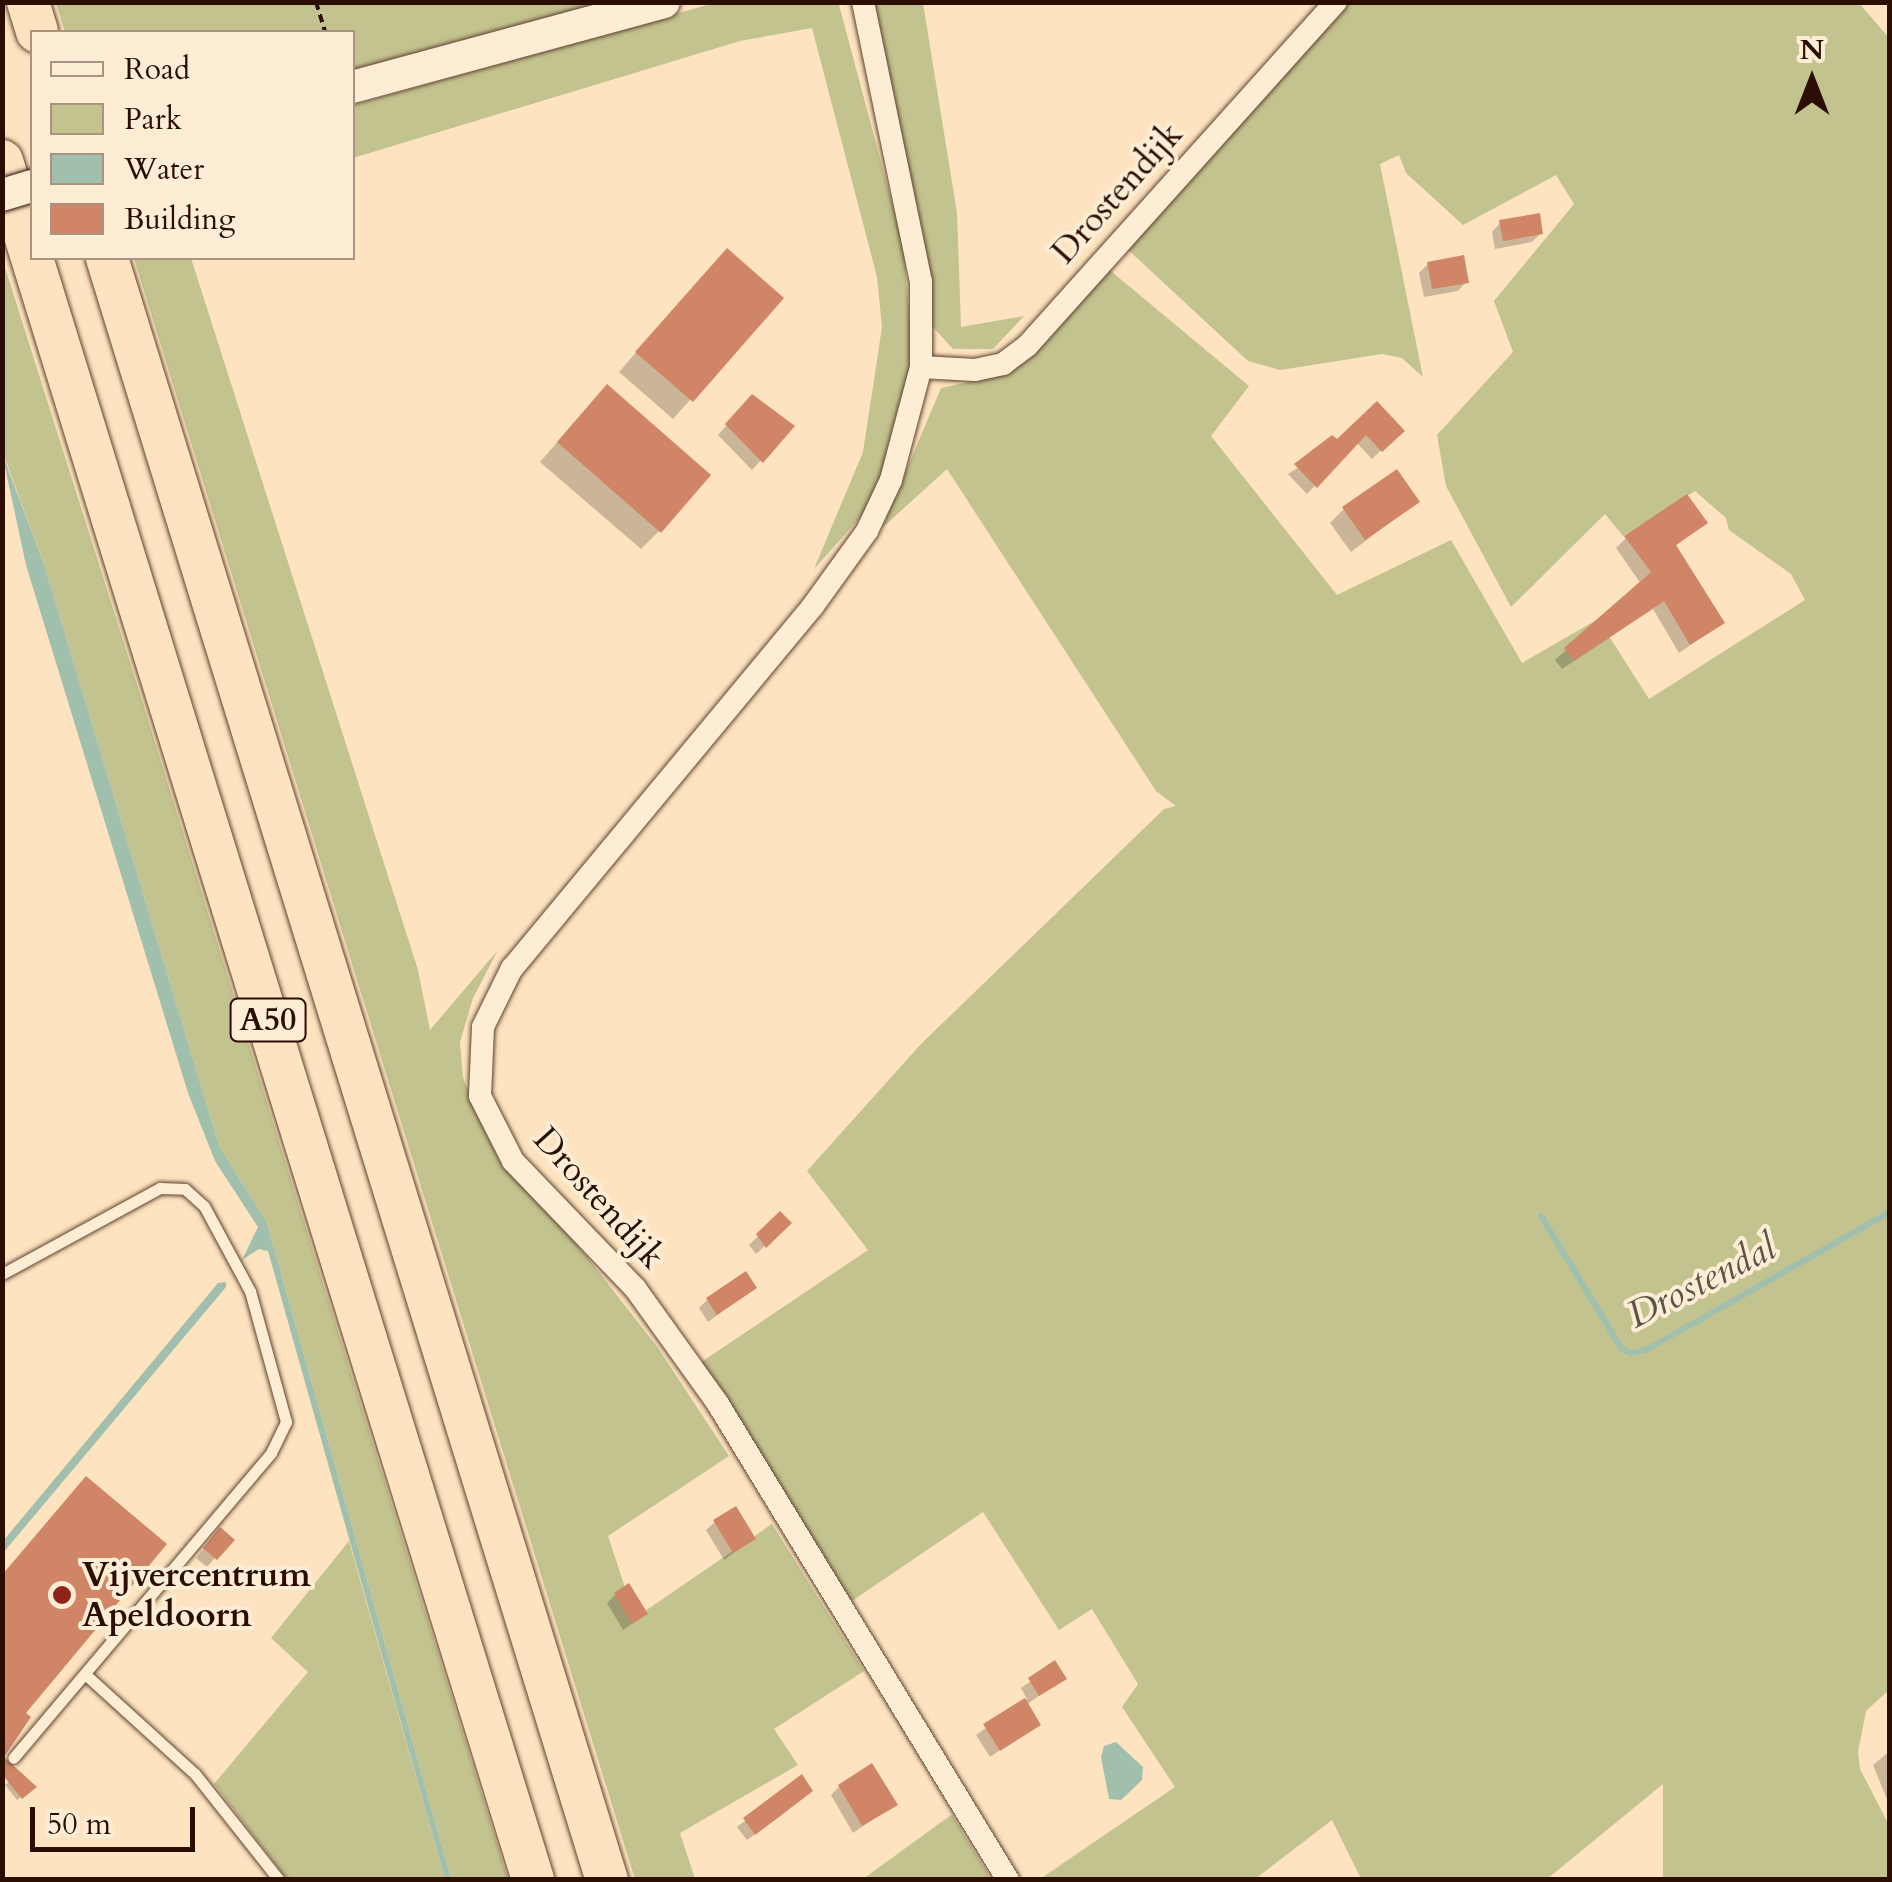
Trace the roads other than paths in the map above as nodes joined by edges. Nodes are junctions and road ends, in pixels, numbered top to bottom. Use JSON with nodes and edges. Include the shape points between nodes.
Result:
{"nodes":[{"id":1,"x":28,"y":2,"type":"edge"},
{"id":2,"x":664,"y":2,"type":"edge"},
{"id":3,"x":863,"y":2,"type":"edge"},
{"id":4,"x":1336,"y":2,"type":"edge"},
{"id":5,"x":36,"y":30,"type":"edge"},
{"id":6,"x":355,"y":86,"type":"edge"},
{"id":7,"x":2,"y":162,"type":"edge"},
{"id":8,"x":30,"y":187,"type":"edge"},
{"id":9,"x":2,"y":195,"type":"edge"},
{"id":10,"x":30,"y":253,"type":"edge"},
{"id":11,"x":32,"y":260,"type":"edge"},
{"id":12,"x":107,"y":260,"type":"edge"},
{"id":13,"x":921,"y":367,"type":"junction"},
{"id":14,"x":2,"y":1274,"type":"edge"},
{"id":15,"x":85,"y":1674,"type":"junction"},
{"id":16,"x":13,"y":1758,"type":"dead end"},
{"id":17,"x":279,"y":1880,"type":"edge"},
{"id":18,"x":533,"y":1880,"type":"edge"},
{"id":19,"x":607,"y":1880,"type":"edge"},
{"id":20,"x":1008,"y":1880,"type":"edge"}],
"edges":[{"from":1,"to":5,"type":"highway"},
{"from":2,"to":6,"type":"street"},
{"from":3,"to":13,"type":"street","name":"Drostendijk","via":[[921,282]]},
{"from":4,"to":13,"type":"street","name":"Drostendijk","via":[[1028,346],[1003,364],[975,370]]},
{"from":7,"to":10,"type":"highway","number":"A50"},
{"from":8,"to":9,"type":"street","bridge":true},
{"from":11,"to":18,"type":"highway","number":"A50"},
{"from":12,"to":19,"type":"highway","number":"A50"},
{"from":13,"to":20,"type":"street","name":"Drostendijk","via":[[911,425],[867,532],[512,968],[482,1027],[479,1081],[489,1121],[513,1161],[635,1288],[718,1404]]},
{"from":14,"to":15,"type":"lane","via":[[160,1188],[185,1189],[204,1206],[250,1292],[284,1406],[286,1422],[271,1453]]},
{"from":15,"to":16,"type":"lane"},
{"from":15,"to":17,"type":"lane","via":[[195,1774]]}]}
